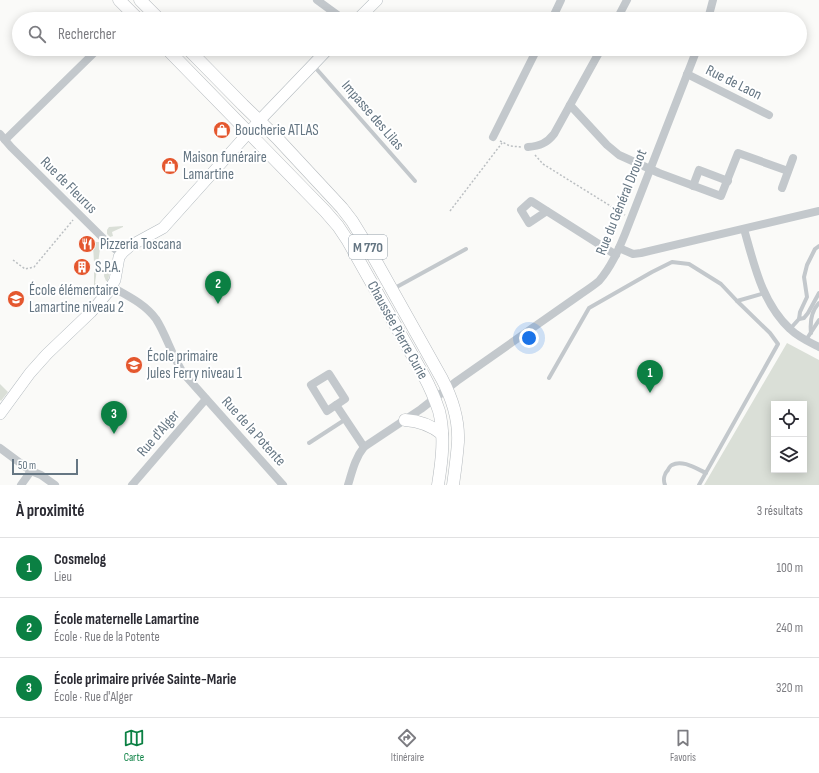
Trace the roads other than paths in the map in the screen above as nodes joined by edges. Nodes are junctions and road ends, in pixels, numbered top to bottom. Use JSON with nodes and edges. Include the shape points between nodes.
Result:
{"nodes":[{"id":1,"x":119,"y":0,"type":"edge"},
{"id":2,"x":140,"y":0,"type":"edge"},
{"id":3,"x":317,"y":0,"type":"edge"},
{"id":4,"x":377,"y":0,"type":"edge"},
{"id":5,"x":561,"y":0,"type":"edge"},
{"id":6,"x":628,"y":0,"type":"edge"},
{"id":7,"x":713,"y":0,"type":"edge"},
{"id":8,"x":128,"y":12,"type":"edge"},
{"id":9,"x":152,"y":12,"type":"edge"},
{"id":10,"x":333,"y":12,"type":"edge"},
{"id":11,"x":365,"y":12,"type":"edge"},
{"id":12,"x":555,"y":12,"type":"edge"},
{"id":13,"x":621,"y":12,"type":"edge"},
{"id":14,"x":710,"y":12,"type":"edge"},
{"id":15,"x":90,"y":56,"type":"edge"},
{"id":16,"x":174,"y":56,"type":"edge"},
{"id":17,"x":195,"y":56,"type":"edge"},
{"id":18,"x":321,"y":56,"type":"edge"},
{"id":19,"x":534,"y":56,"type":"edge"},
{"id":20,"x":597,"y":56,"type":"edge"},
{"id":21,"x":694,"y":56,"type":"edge"},
{"id":22,"x":312,"y":65,"type":"junction"},
{"id":23,"x":687,"y":74,"type":"junction"},
{"id":24,"x":570,"y":105,"type":"junction"},
{"id":25,"x":769,"y":115,"type":"dead end"},
{"id":26,"x":259,"y":121,"type":"junction"},
{"id":27,"x":248,"y":133,"type":"junction"},
{"id":28,"x":2,"y":137,"type":"edge"},
{"id":29,"x":493,"y":137,"type":"road end"},
{"id":30,"x":528,"y":147,"type":"road end"},
{"id":31,"x":793,"y":158,"type":"dead end"},
{"id":32,"x":650,"y":169,"type":"junction"},
{"id":33,"x":788,"y":171,"type":"junction"},
{"id":34,"x":415,"y":181,"type":"dead end"},
{"id":35,"x":728,"y":181,"type":"junction"},
{"id":36,"x":693,"y":186,"type":"junction"},
{"id":37,"x":782,"y":188,"type":"dead end"},
{"id":38,"x":547,"y":211,"type":"dead end"},
{"id":39,"x":819,"y":211,"type":"edge"},
{"id":40,"x":744,"y":228,"type":"junction"},
{"id":41,"x":819,"y":246,"type":"edge"},
{"id":42,"x":466,"y":249,"type":"dead end"},
{"id":43,"x":617,"y":252,"type":"junction"},
{"id":44,"x":121,"y":254,"type":"junction"},
{"id":45,"x":112,"y":287,"type":"junction"},
{"id":46,"x":392,"y":289,"type":"junction"},
{"id":47,"x":765,"y":293,"type":"junction"},
{"id":48,"x":819,"y":293,"type":"edge"},
{"id":49,"x":737,"y":301,"type":"junction"},
{"id":50,"x":819,"y":303,"type":"edge"},
{"id":51,"x":799,"y":319,"type":"junction"},
{"id":52,"x":819,"y":320,"type":"edge"},
{"id":53,"x":790,"y":329,"type":"junction"},
{"id":54,"x":808,"y":337,"type":"junction"},
{"id":55,"x":819,"y":347,"type":"edge"},
{"id":56,"x":549,"y":378,"type":"dead end"},
{"id":57,"x":447,"y":388,"type":"junction"},
{"id":58,"x":434,"y":398,"type":"junction"},
{"id":59,"x":206,"y":399,"type":"junction"},
{"id":60,"x":336,"y":405,"type":"junction"},
{"id":61,"x":0,"y":414,"type":"edge"},
{"id":62,"x":346,"y":419,"type":"junction"},
{"id":63,"x":404,"y":420,"type":"junction"},
{"id":64,"x":442,"y":434,"type":"junction"},
{"id":65,"x":309,"y":443,"type":"dead end"},
{"id":66,"x":364,"y":447,"type":"junction"},
{"id":67,"x":0,"y":448,"type":"edge"},
{"id":68,"x":31,"y":471,"type":"junction"},
{"id":69,"x":706,"y":473,"type":"junction"},
{"id":70,"x":21,"y":485,"type":"edge"},
{"id":71,"x":55,"y":485,"type":"edge"},
{"id":72,"x":132,"y":485,"type":"edge"},
{"id":73,"x":283,"y":485,"type":"edge"},
{"id":74,"x":348,"y":485,"type":"edge"},
{"id":75,"x":438,"y":485,"type":"edge"},
{"id":76,"x":453,"y":485,"type":"edge"},
{"id":77,"x":665,"y":485,"type":"edge"},
{"id":78,"x":699,"y":485,"type":"edge"}],
"edges":[{"from":1,"to":8,"type":"main road"},
{"from":2,"to":9,"type":"main road"},
{"from":3,"to":10,"type":"street"},
{"from":4,"to":11,"type":"street"},
{"from":5,"to":12,"type":"street"},
{"from":6,"to":13,"type":"street"},
{"from":7,"to":14,"type":"street"},
{"from":15,"to":28,"type":"street"},
{"from":16,"to":27,"type":"main road","name":"Chaussée Pierre Curie","number":"M 770"},
{"from":17,"to":26,"type":"main road","name":"Chaussée Pierre Curie","number":"M 770"},
{"from":18,"to":22,"type":"street"},
{"from":19,"to":29,"type":"street"},
{"from":20,"to":24,"type":"street"},
{"from":21,"to":23,"type":"street","name":"Rue du Général Drouot"},
{"from":22,"to":26,"type":"street"},
{"from":22,"to":34,"type":"lane","name":"Impasse des Lilas"},
{"from":23,"to":25,"type":"street","name":"Rue de Laon"},
{"from":23,"to":32,"type":"street","name":"Rue du Général Drouot"},
{"from":24,"to":30,"type":"street","via":[[548,141],[539,146]]},
{"from":24,"to":32,"type":"street","via":[[619,155]]},
{"from":26,"to":27,"type":"street"},
{"from":26,"to":46,"type":"main road","name":"Chaussée Pierre Curie","number":"M 770","via":[[345,212]]},
{"from":27,"to":44,"type":"street","via":[[168,224]]},
{"from":27,"to":58,"type":"main road","name":"Chaussée Pierre Curie","number":"M 770","via":[[343,234],[418,365]]},
{"from":28,"to":44,"type":"street","name":"Rue de Fleurus"},
{"from":31,"to":33,"type":"street"},
{"from":32,"to":36,"type":"street"},
{"from":32,"to":43,"type":"street","name":"Rue du Général Drouot"},
{"from":33,"to":35,"type":"street","via":[[738,153]]},
{"from":33,"to":37,"type":"street"},
{"from":35,"to":36,"type":"street","via":[[721,196]]},
{"from":35,"to":36,"type":"street","via":[[699,170]]},
{"from":38,"to":43,"type":"street"},
{"from":39,"to":40,"type":"street"},
{"from":40,"to":43,"type":"street","via":[[639,254]]},
{"from":40,"to":47,"type":"street"},
{"from":41,"to":51,"type":"lane","via":[[807,265],[804,277],[807,297]]},
{"from":42,"to":46,"type":"lane"},
{"from":43,"to":57,"type":"street","name":"Rue du Général Drouot","via":[[606,272],[594,285]]},
{"from":44,"to":45,"type":"street"},
{"from":45,"to":59,"type":"street","name":"Rue de la Potente","via":[[140,303],[153,315],[181,369]]},
{"from":45,"to":61,"type":"street","via":[[91,312],[30,373]]},
{"from":46,"to":57,"type":"main road","name":"Chaussée Pierre Curie","number":"M 770"},
{"from":47,"to":49,"type":"lane"},
{"from":47,"to":53,"type":"street"},
{"from":48,"to":51,"type":"lane","via":[[808,313]]},
{"from":49,"to":56,"type":"lane","via":[[721,284],[688,264],[672,262],[589,308]]},
{"from":49,"to":69,"type":"lane","via":[[778,344]]},
{"from":50,"to":54,"type":"lane","via":[[810,322]]},
{"from":51,"to":53,"type":"lane"},
{"from":52,"to":54,"type":"lane"},
{"from":53,"to":54,"type":"street"},
{"from":54,"to":55,"type":"street"},
{"from":57,"to":58,"type":"street","name":"Rue du Général Drouot"},
{"from":57,"to":76,"type":"main road","number":"M 770","via":[[454,407],[458,432]]},
{"from":58,"to":63,"type":"street","name":"Rue du Général Drouot"},
{"from":58,"to":64,"type":"main road","number":"M 770"},
{"from":59,"to":72,"type":"street","name":"Rue d'Alger"},
{"from":59,"to":73,"type":"street","name":"Rue de la Potente"},
{"from":60,"to":60,"type":"street","via":[[327,411],[311,385],[329,374],[345,399]]},
{"from":60,"to":62,"type":"street"},
{"from":62,"to":65,"type":"lane"},
{"from":62,"to":66,"type":"street"},
{"from":63,"to":64,"type":"main road","via":[[425,424]]},
{"from":63,"to":66,"type":"street","name":"Rue du Général Drouot"},
{"from":64,"to":75,"type":"main road","number":"M 770"},
{"from":66,"to":74,"type":"street","name":"Rue du Général Drouot","via":[[356,459]]},
{"from":67,"to":68,"type":"street"},
{"from":68,"to":70,"type":"street"},
{"from":68,"to":71,"type":"street","via":[[42,475]]},
{"from":69,"to":77,"type":"lane","via":[[690,465],[672,465],[665,473]]},
{"from":69,"to":78,"type":"lane"}]}
